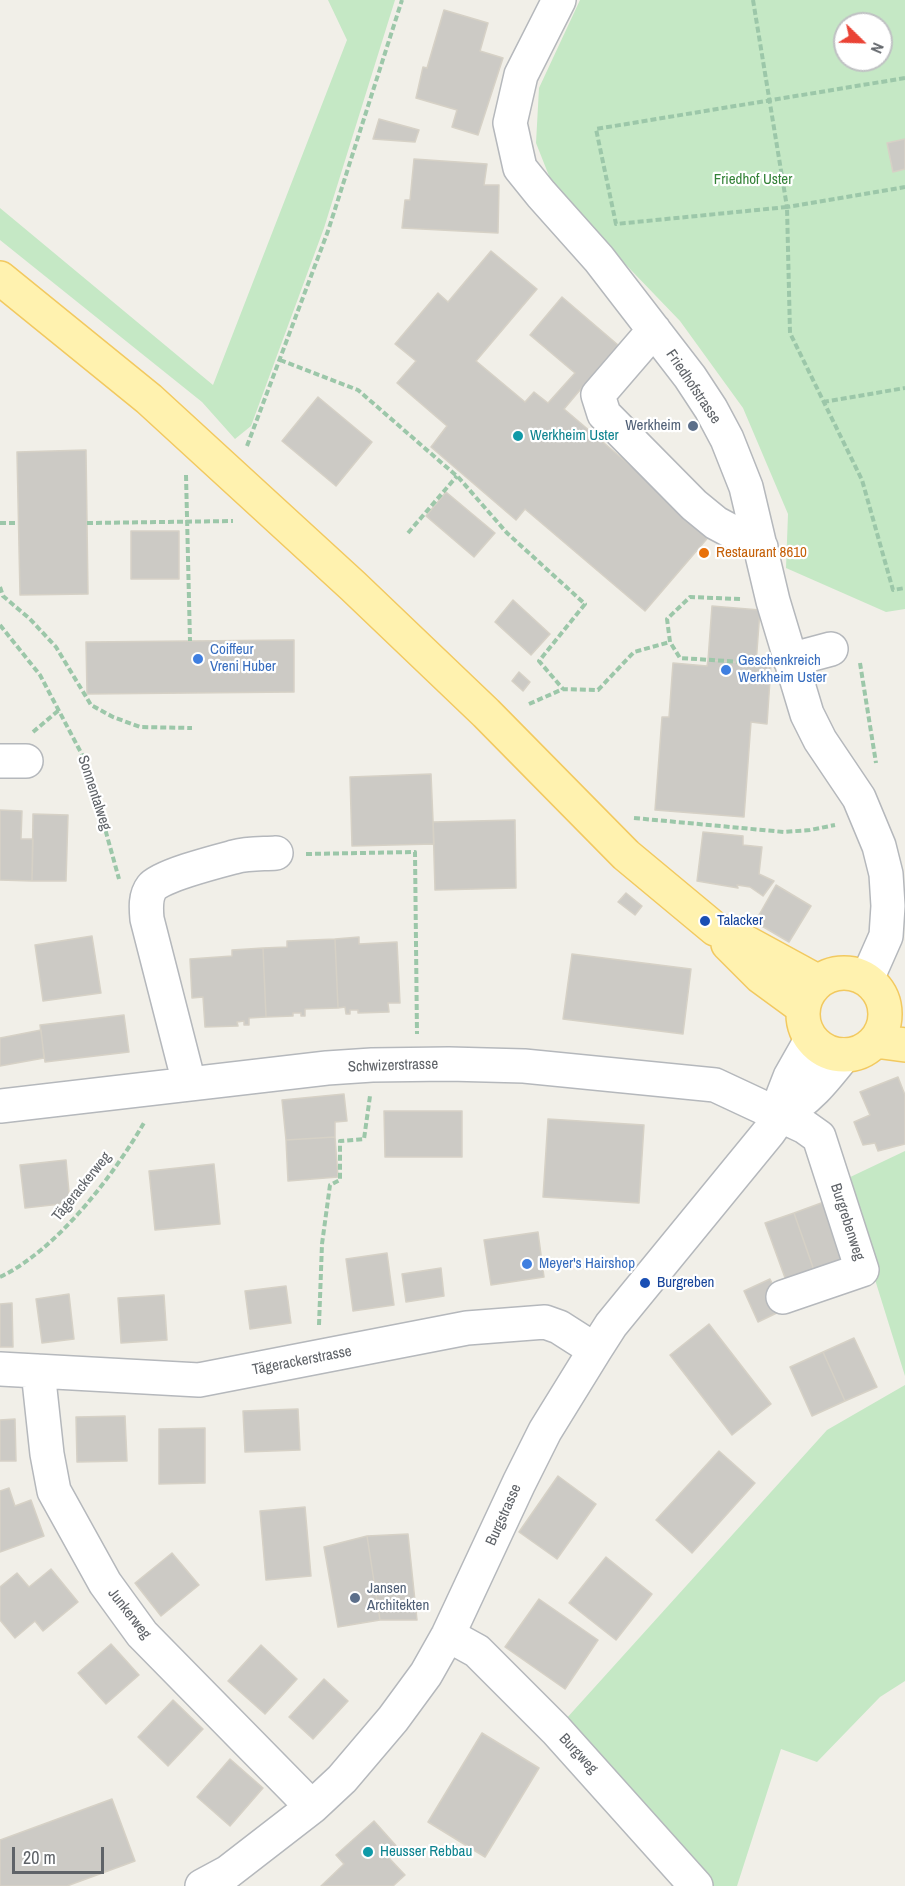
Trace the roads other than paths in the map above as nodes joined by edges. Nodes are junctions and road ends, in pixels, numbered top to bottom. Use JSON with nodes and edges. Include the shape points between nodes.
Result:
{"nodes":[{"id":1,"x":559,"y":0,"type":"edge"},
{"id":2,"x":0,"y":278,"type":"edge"},
{"id":3,"x":654,"y":330,"type":"junction"},
{"id":4,"x":761,"y":547,"type":"junction"},
{"id":5,"x":845,"y":653,"type":"road end"},
{"id":6,"x":791,"y":662,"type":"junction"},
{"id":7,"x":276,"y":853,"type":"road end"},
{"id":8,"x":867,"y":979,"type":"junction"},
{"id":9,"x":810,"y":994,"type":"junction"},
{"id":10,"x":895,"y":1012,"type":"edge"},
{"id":11,"x":812,"y":1040,"type":"junction"},
{"id":12,"x":890,"y":1043,"type":"edge"},
{"id":13,"x":844,"y":1055,"type":"junction"},
{"id":14,"x":189,"y":1083,"type":"junction"},
{"id":15,"x":0,"y":1106,"type":"edge"},
{"id":16,"x":781,"y":1115,"type":"junction"},
{"id":17,"x":783,"y":1297,"type":"dead end"},
{"id":18,"x":595,"y":1350,"type":"junction"},
{"id":19,"x":0,"y":1369,"type":"edge"},
{"id":20,"x":38,"y":1371,"type":"junction"},
{"id":21,"x":448,"y":1635,"type":"junction"},
{"id":22,"x":312,"y":1807,"type":"junction"},
{"id":23,"x":202,"y":1886,"type":"edge"},
{"id":24,"x":696,"y":1886,"type":"edge"}],
"edges":[{"from":1,"to":3,"type":"street","name":"Friedhofstrasse","via":[[521,75],[510,123],[520,168]]},
{"from":2,"to":9,"type":"main road","via":[[149,399],[353,586],[626,855],[715,929],[740,939]]},
{"from":3,"to":4,"type":"street","name":"Friedhofstrasse","via":[[696,385],[727,439],[746,487]]},
{"from":3,"to":4,"type":"street","via":[[598,395],[604,414],[716,523]]},
{"from":4,"to":6,"type":"street","name":"Friedhofstrasse"},
{"from":5,"to":6,"type":"street"},
{"from":6,"to":8,"type":"street","name":"Friedhofstrasse","via":[[807,714],[869,819],[886,874],[886,936]]},
{"from":7,"to":14,"type":"street","via":[[235,857],[204,866],[158,881],[148,892],[147,919]]},
{"from":8,"to":9,"type":"main road","via":[[855,973],[829,974]]},
{"from":8,"to":10,"type":"main road"},
{"from":9,"to":11,"type":"main road","via":[[802,1019]]},
{"from":10,"to":12,"type":"main road","via":[[885,1020],[881,1031]]},
{"from":11,"to":13,"type":"main road","via":[[832,1054]]},
{"from":11,"to":16,"type":"street","name":"Burgstrasse","via":[[790,1077]]},
{"from":12,"to":13,"type":"main road"},
{"from":13,"to":16,"type":"street","name":"Burgstrasse","via":[[812,1094]]},
{"from":14,"to":15,"type":"street","name":"Schwizerstrasse"},
{"from":14,"to":16,"type":"street","name":"Schwizerstrasse","via":[[372,1065],[524,1065],[716,1085]]},
{"from":16,"to":17,"type":"street","name":"Burgrebenweg","via":[[819,1137],[862,1270]]},
{"from":16,"to":18,"type":"street","name":"Burgstrasse"},
{"from":18,"to":20,"type":"street","name":"Tägerackerstrasse","via":[[545,1322],[467,1328],[199,1380]]},
{"from":18,"to":21,"type":"street","name":"Burgstrasse","via":[[545,1431]]},
{"from":19,"to":20,"type":"street","name":"Tägerackerstrasse"},
{"from":20,"to":22,"type":"street","name":"Junkerweg","via":[[54,1491],[105,1583],[142,1634]]},
{"from":21,"to":22,"type":"street","name":"Burgstrasse","via":[[393,1719],[349,1772]]},
{"from":21,"to":24,"type":"street","name":"Burgweg","via":[[477,1651],[556,1730]]},
{"from":22,"to":23,"type":"street","name":"Burgstrasse","via":[[228,1872]]}]}
